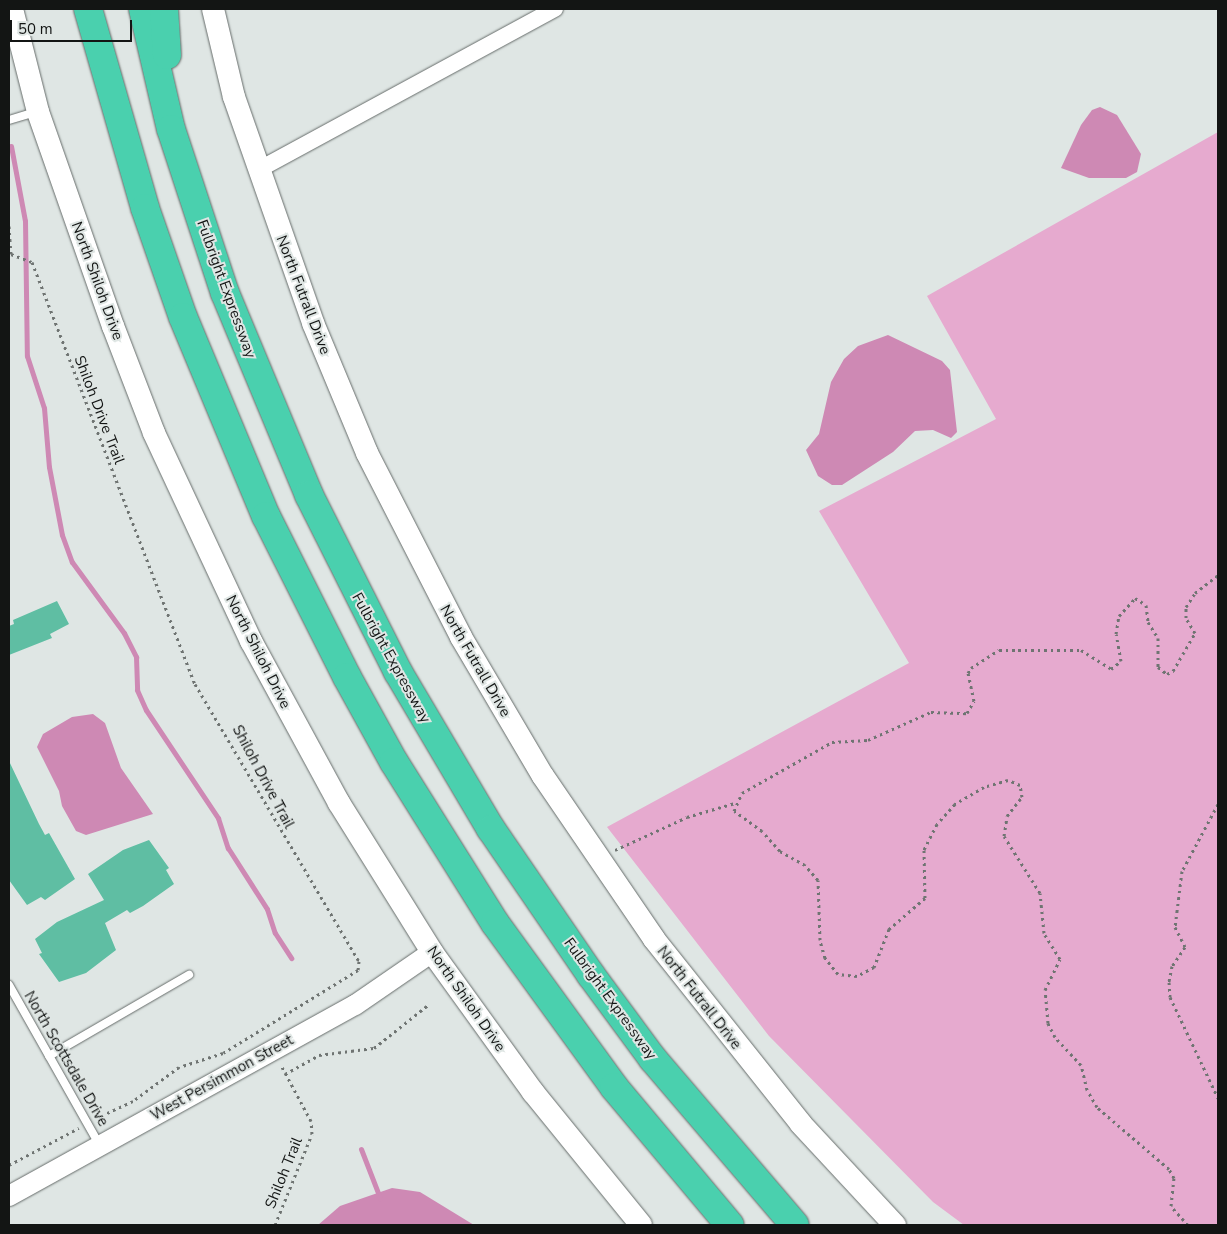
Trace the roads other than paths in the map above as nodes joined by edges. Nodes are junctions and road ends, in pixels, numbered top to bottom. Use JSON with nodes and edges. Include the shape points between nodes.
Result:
{"nodes":[{"id":1,"x":12,"y":9,"type":"edge"},
{"id":2,"x":88,"y":9,"type":"edge"},
{"id":3,"x":142,"y":9,"type":"edge"},
{"id":4,"x":164,"y":9,"type":"edge"},
{"id":5,"x":214,"y":9,"type":"edge"},
{"id":6,"x":555,"y":9,"type":"edge"},
{"id":7,"x":38,"y":112,"type":"junction"},
{"id":8,"x":9,"y":120,"type":"edge"},
{"id":9,"x":171,"y":129,"type":"junction"},
{"id":10,"x":258,"y":170,"type":"junction"},
{"id":11,"x":432,"y":952,"type":"junction"},
{"id":12,"x":190,"y":975,"type":"dead end"},
{"id":13,"x":9,"y":985,"type":"edge"},
{"id":14,"x":49,"y":1056,"type":"junction"},
{"id":15,"x":100,"y":1146,"type":"junction"},
{"id":16,"x":9,"y":1196,"type":"edge"},
{"id":17,"x":641,"y":1225,"type":"edge"},
{"id":18,"x":730,"y":1225,"type":"edge"},
{"id":19,"x":795,"y":1225,"type":"edge"},
{"id":20,"x":895,"y":1225,"type":"edge"}],
"edges":[{"from":1,"to":7,"type":"main road","name":"North Shiloh Drive"},
{"from":2,"to":18,"type":"highway","via":[[145,208],[182,317],[266,516],[342,668],[399,770],[506,939],[614,1087]]},
{"from":3,"to":9,"type":"highway","name":"Fulbright Expressway"},
{"from":4,"to":9,"type":"highway"},
{"from":5,"to":10,"type":"main road","name":"North Futrall Drive","via":[[234,97]]},
{"from":6,"to":10,"type":"street"},
{"from":7,"to":8,"type":"lane"},
{"from":7,"to":11,"type":"main road","name":"North Shiloh Drive","via":[[150,424],[202,540],[284,704],[339,803]]},
{"from":9,"to":19,"type":"highway","name":"Fulbright Expressway","via":[[226,293],[305,486],[351,583],[434,737],[491,829],[653,1059]]},
{"from":10,"to":20,"type":"main road","name":"North Futrall Drive","via":[[313,324],[367,453],[429,577],[496,699],[596,857],[666,955],[801,1124]]},
{"from":11,"to":15,"type":"street","name":"West Persimmon Street","via":[[355,1005]]},
{"from":11,"to":17,"type":"main road","name":"North Shiloh Drive","via":[[533,1092]]},
{"from":12,"to":14,"type":"lane"},
{"from":13,"to":14,"type":"lane","name":"North Scottsdale Drive"},
{"from":14,"to":15,"type":"lane","name":"North Scottsdale Drive"},
{"from":15,"to":16,"type":"street","name":"West Persimmon Street"}]}
